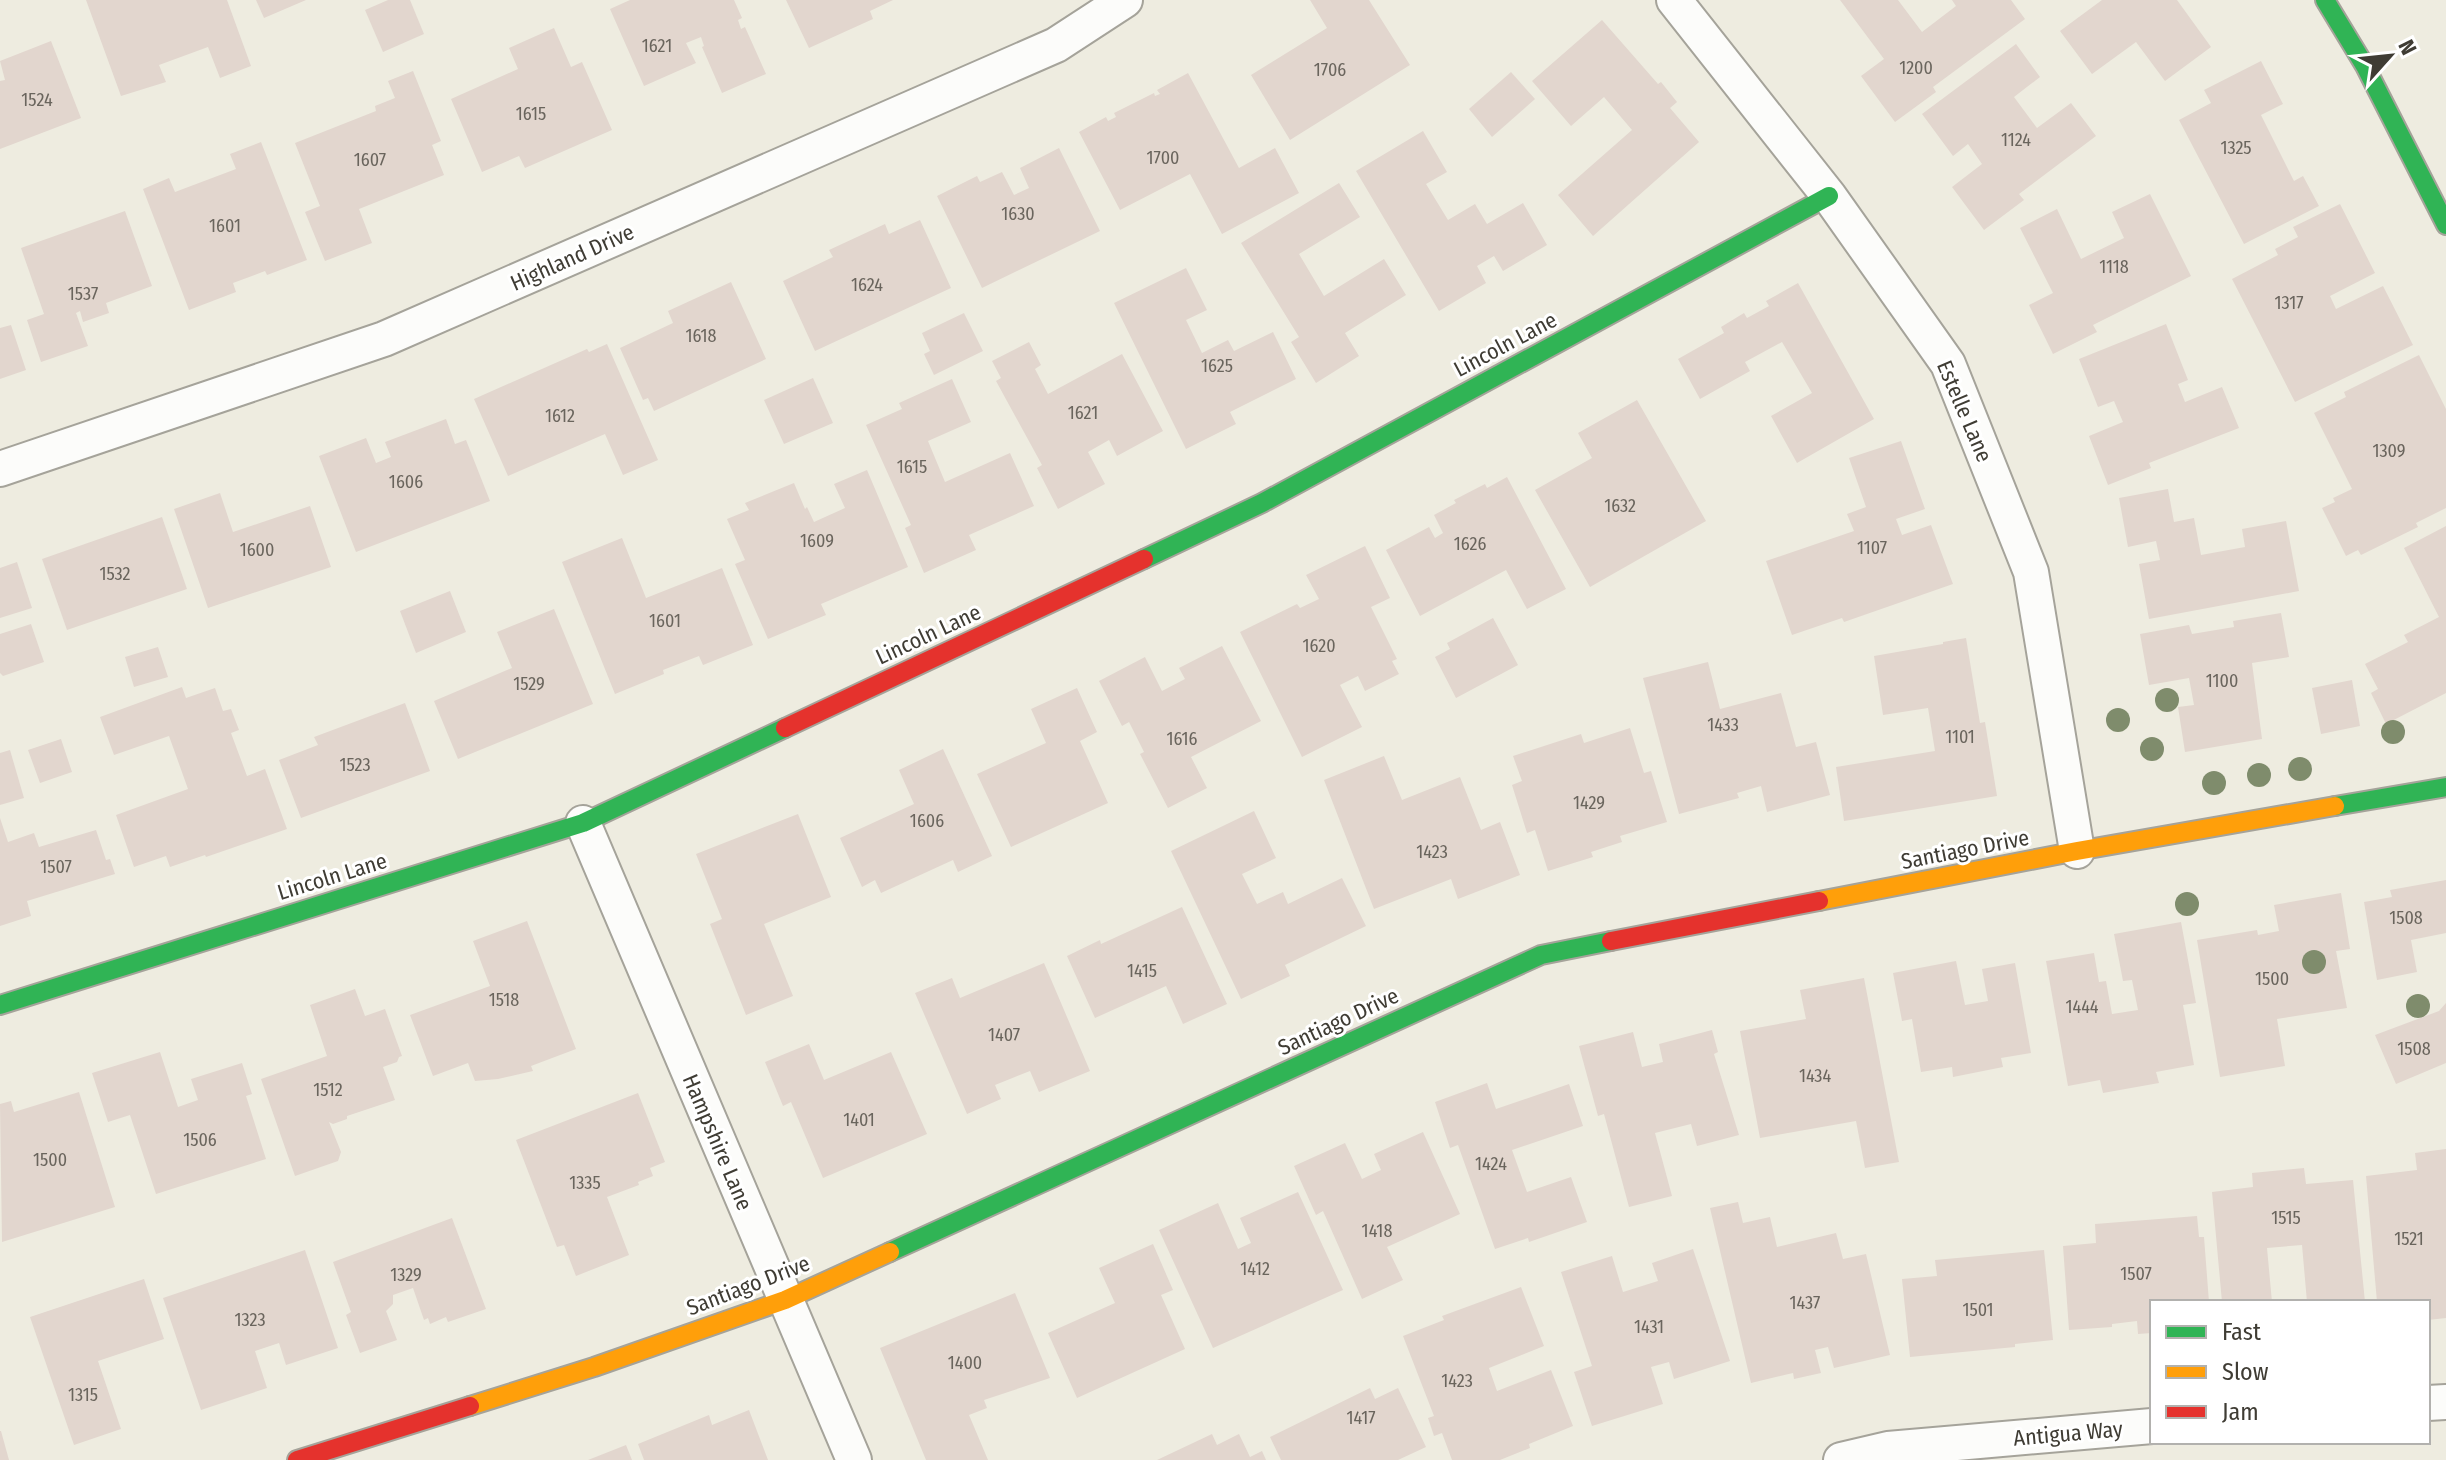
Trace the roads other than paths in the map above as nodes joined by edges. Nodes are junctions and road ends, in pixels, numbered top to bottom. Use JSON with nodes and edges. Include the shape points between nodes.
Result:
{"nodes":[{"id":1,"x":1125,"y":0,"type":"edge"},
{"id":2,"x":1674,"y":0,"type":"edge"},
{"id":3,"x":2325,"y":0,"type":"edge"},
{"id":4,"x":1829,"y":196,"type":"junction"},
{"id":5,"x":2446,"y":225,"type":"edge"},
{"id":6,"x":0,"y":469,"type":"edge"},
{"id":7,"x":2446,"y":787,"type":"edge"},
{"id":8,"x":583,"y":823,"type":"junction"},
{"id":9,"x":2077,"y":851,"type":"junction"},
{"id":10,"x":0,"y":1005,"type":"edge"},
{"id":11,"x":785,"y":1300,"type":"junction"},
{"id":12,"x":2150,"y":1426,"type":"edge"},
{"id":13,"x":297,"y":1460,"type":"edge"},
{"id":14,"x":854,"y":1460,"type":"edge"},
{"id":15,"x":1841,"y":1460,"type":"edge"}],
"edges":[{"from":1,"to":6,"type":"street","name":"Highland Drive","via":[[1056,45],[384,339]]},
{"from":2,"to":4,"type":"street","name":"Estelle Lane"},
{"from":3,"to":5,"type":"street"},
{"from":4,"to":8,"type":"street","name":"Lincoln Lane","via":[[1262,503]]},
{"from":4,"to":9,"type":"street","name":"Estelle Lane","via":[[1948,364],[2031,572]]},
{"from":7,"to":9,"type":"street","name":"Santiago Drive"},
{"from":8,"to":10,"type":"street","name":"Lincoln Lane"},
{"from":8,"to":11,"type":"street","name":"Hampshire Lane"},
{"from":9,"to":11,"type":"street","name":"Santiago Drive","via":[[1541,955]]},
{"from":11,"to":13,"type":"street","name":"Santiago Drive","via":[[594,1367]]},
{"from":11,"to":14,"type":"street","name":"Hampshire Lane"},
{"from":12,"to":15,"type":"street","name":"Antigua Way","via":[[1888,1449]]}]}
